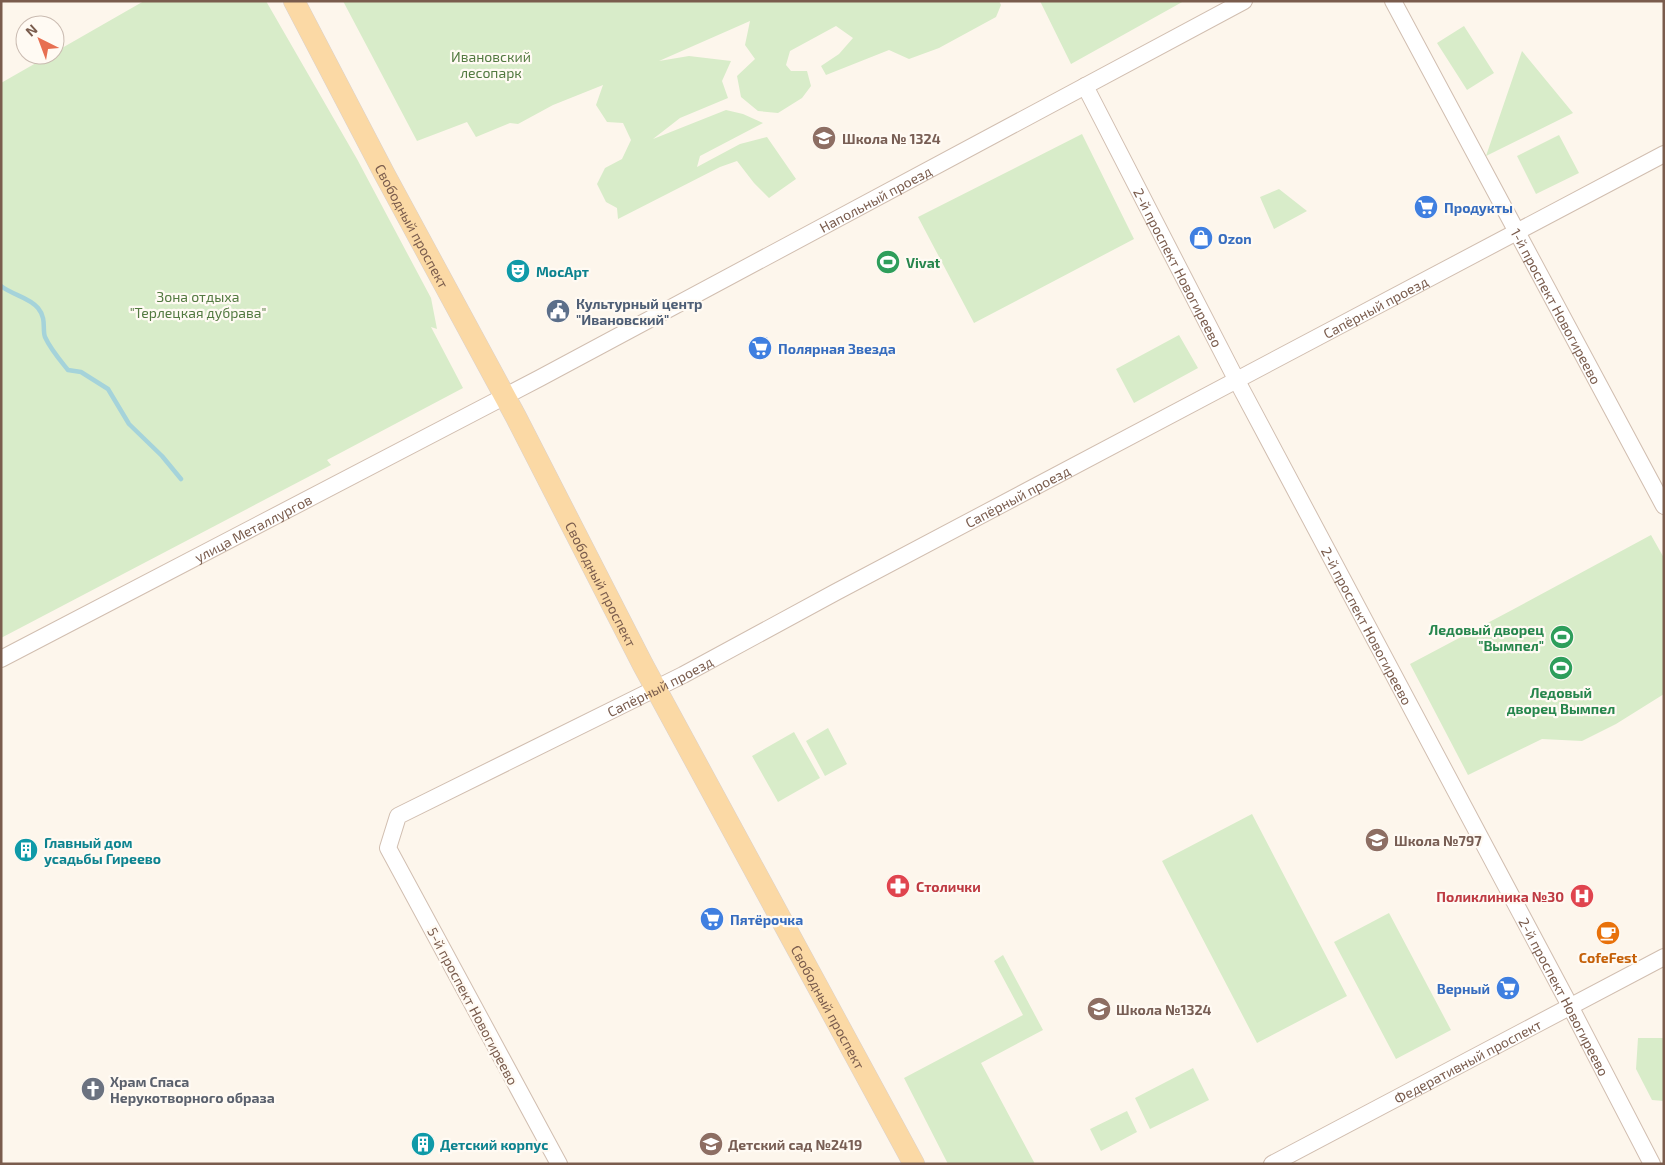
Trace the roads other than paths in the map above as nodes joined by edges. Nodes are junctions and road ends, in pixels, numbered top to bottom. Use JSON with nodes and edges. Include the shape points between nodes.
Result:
{"nodes":[{"id":1,"x":294,"y":1,"type":"edge"},
{"id":2,"x":1244,"y":1,"type":"edge"},
{"id":3,"x":1393,"y":1,"type":"edge"},
{"id":4,"x":1085,"y":86,"type":"junction"},
{"id":5,"x":1664,"y":154,"type":"edge"},
{"id":6,"x":1517,"y":232,"type":"junction"},
{"id":7,"x":1236,"y":380,"type":"junction"},
{"id":8,"x":505,"y":396,"type":"junction"},
{"id":9,"x":1664,"y":506,"type":"edge"},
{"id":10,"x":1,"y":659,"type":"edge"},
{"id":11,"x":656,"y":688,"type":"junction"},
{"id":12,"x":388,"y":848,"type":"joint"},
{"id":13,"x":1664,"y":957,"type":"edge"},
{"id":14,"x":1570,"y":1006,"type":"junction"},
{"id":15,"x":559,"y":1164,"type":"edge"},
{"id":16,"x":914,"y":1164,"type":"edge"},
{"id":17,"x":1272,"y":1164,"type":"edge"},
{"id":18,"x":1652,"y":1164,"type":"edge"}],
"edges":[{"from":1,"to":8,"type":"main road","name":"Свободный проспект"},
{"from":2,"to":4,"type":"street","name":"Напольный проезд"},
{"from":3,"to":6,"type":"street","name":"1-й проспект Новогиреево"},
{"from":4,"to":7,"type":"street","name":"2-й проспект Новогиреево"},
{"from":4,"to":8,"type":"street","name":"Напольный проезд"},
{"from":5,"to":6,"type":"street","name":"Сапёрный проезд"},
{"from":6,"to":7,"type":"street","name":"Сапёрный проезд"},
{"from":6,"to":9,"type":"street","name":"1-й проспект Новогиреево"},
{"from":7,"to":11,"type":"street","name":"Сапёрный проезд"},
{"from":7,"to":14,"type":"street","name":"2-й проспект Новогиреево"},
{"from":8,"to":10,"type":"street","name":"улица Металлургов"},
{"from":8,"to":11,"type":"main road","name":"Свободный проспект"},
{"from":11,"to":12,"type":"street","name":"Сапёрный проезд","via":[[398,816]]},
{"from":11,"to":16,"type":"main road","name":"Свободный проспект"},
{"from":12,"to":15,"type":"street","name":"5-й проспект Новогиреево"},
{"from":13,"to":14,"type":"street","name":"Федеративный проспект"},
{"from":14,"to":17,"type":"street","name":"Федеративный проспект"},
{"from":14,"to":18,"type":"street","name":"2-й проспект Новогиреево"}]}
